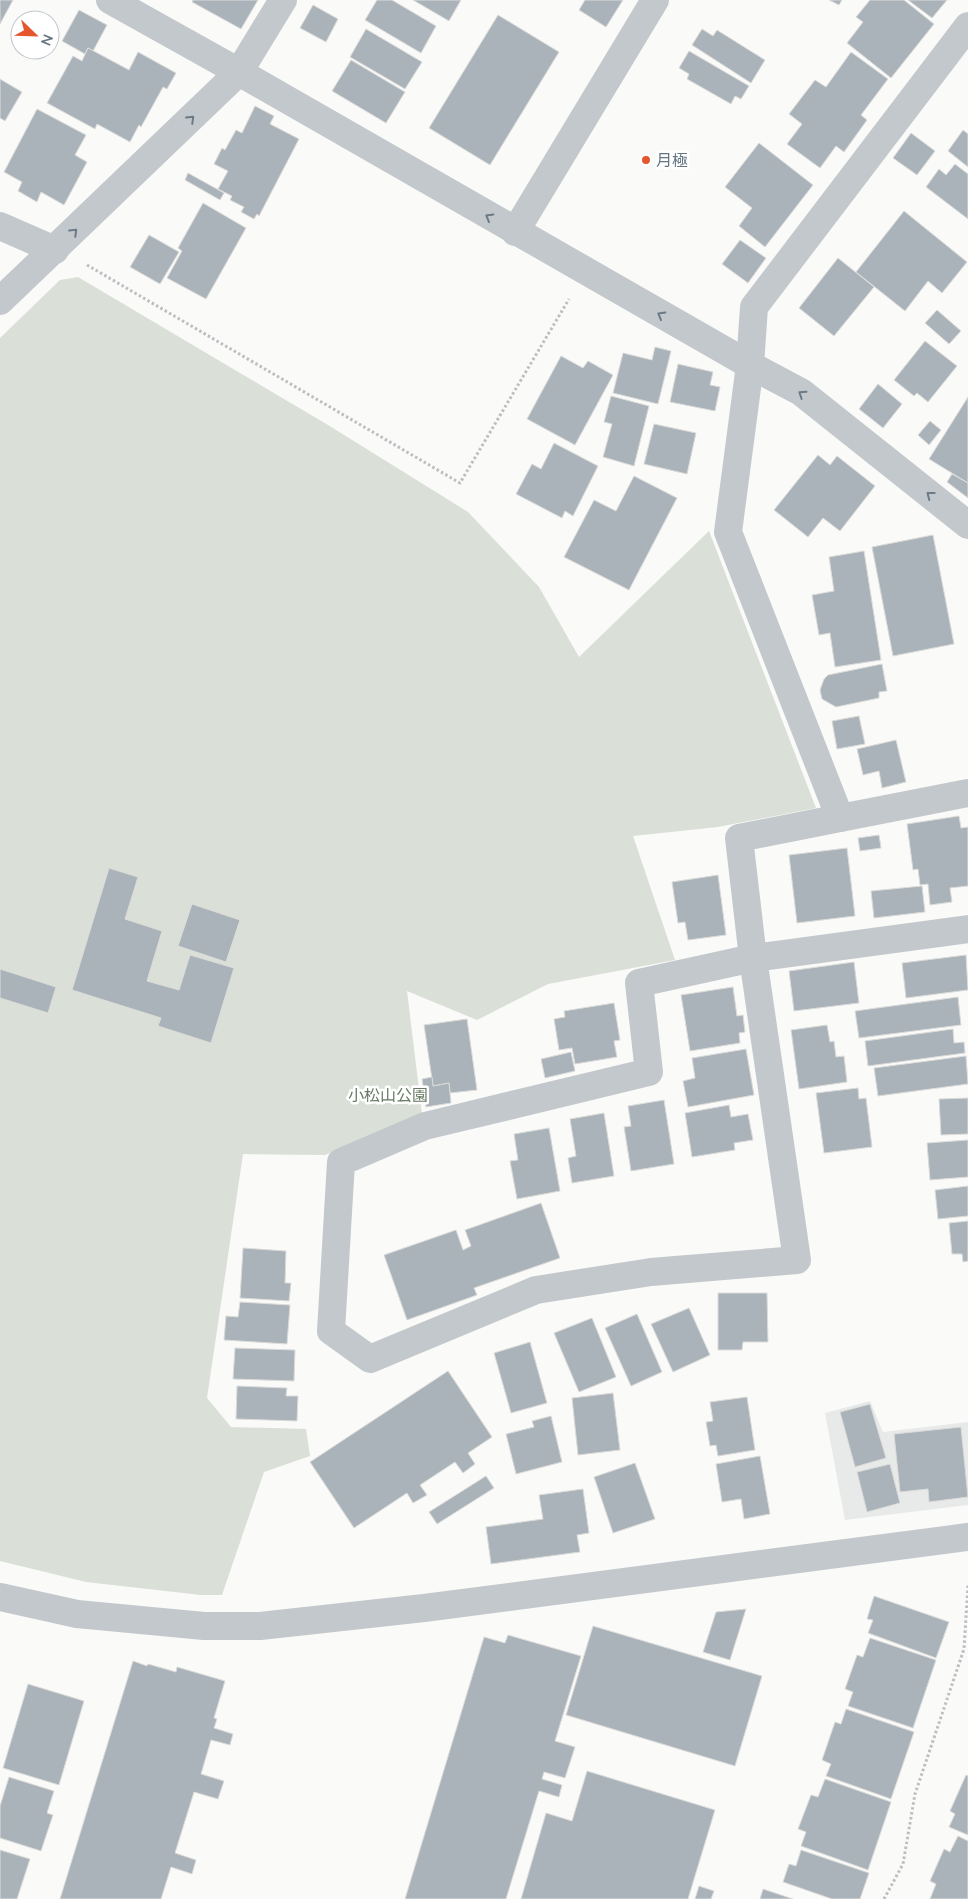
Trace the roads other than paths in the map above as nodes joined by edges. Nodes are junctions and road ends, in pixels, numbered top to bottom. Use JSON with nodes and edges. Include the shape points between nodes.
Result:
{"nodes":[{"id":1,"x":110,"y":0,"type":"edge"},
{"id":2,"x":283,"y":0,"type":"edge"},
{"id":3,"x":655,"y":0,"type":"edge"},
{"id":4,"x":968,"y":26,"type":"edge"},
{"id":5,"x":240,"y":72,"type":"junction"},
{"id":6,"x":0,"y":226,"type":"edge"},
{"id":7,"x":515,"y":232,"type":"junction"},
{"id":8,"x":55,"y":250,"type":"junction"},
{"id":9,"x":0,"y":301,"type":"edge"},
{"id":10,"x":750,"y":366,"type":"junction"},
{"id":11,"x":968,"y":525,"type":"edge"},
{"id":12,"x":968,"y":793,"type":"edge"},
{"id":13,"x":840,"y":818,"type":"junction"},
{"id":14,"x":968,"y":929,"type":"edge"},
{"id":15,"x":753,"y":958,"type":"junction"},
{"id":16,"x":968,"y":1537,"type":"edge"},
{"id":17,"x":2,"y":1604,"type":"edge"}],
"edges":[{"from":1,"to":5,"type":"street"},
{"from":2,"to":5,"type":"street"},
{"from":3,"to":7,"type":"street"},
{"from":4,"to":10,"type":"street","via":[[754,307]]},
{"from":7,"to":5,"type":"street","one_way":true},
{"from":8,"to":5,"type":"street","one_way":true},
{"from":6,"to":8,"type":"street"},
{"from":10,"to":7,"type":"street","one_way":true},
{"from":8,"to":9,"type":"street"},
{"from":11,"to":10,"type":"street","one_way":true,"via":[[801,392]]},
{"from":10,"to":13,"type":"street","via":[[728,532]]},
{"from":12,"to":13,"type":"street"},
{"from":13,"to":15,"type":"street","via":[[739,838]]},
{"from":14,"to":15,"type":"street"},
{"from":15,"to":15,"type":"street","via":[[797,1260],[650,1272],[536,1290],[370,1359],[331,1331],[341,1162],[425,1126],[649,1072],[639,983]]},
{"from":16,"to":17,"type":"street","via":[[424,1608],[260,1626],[204,1626]]}]}
